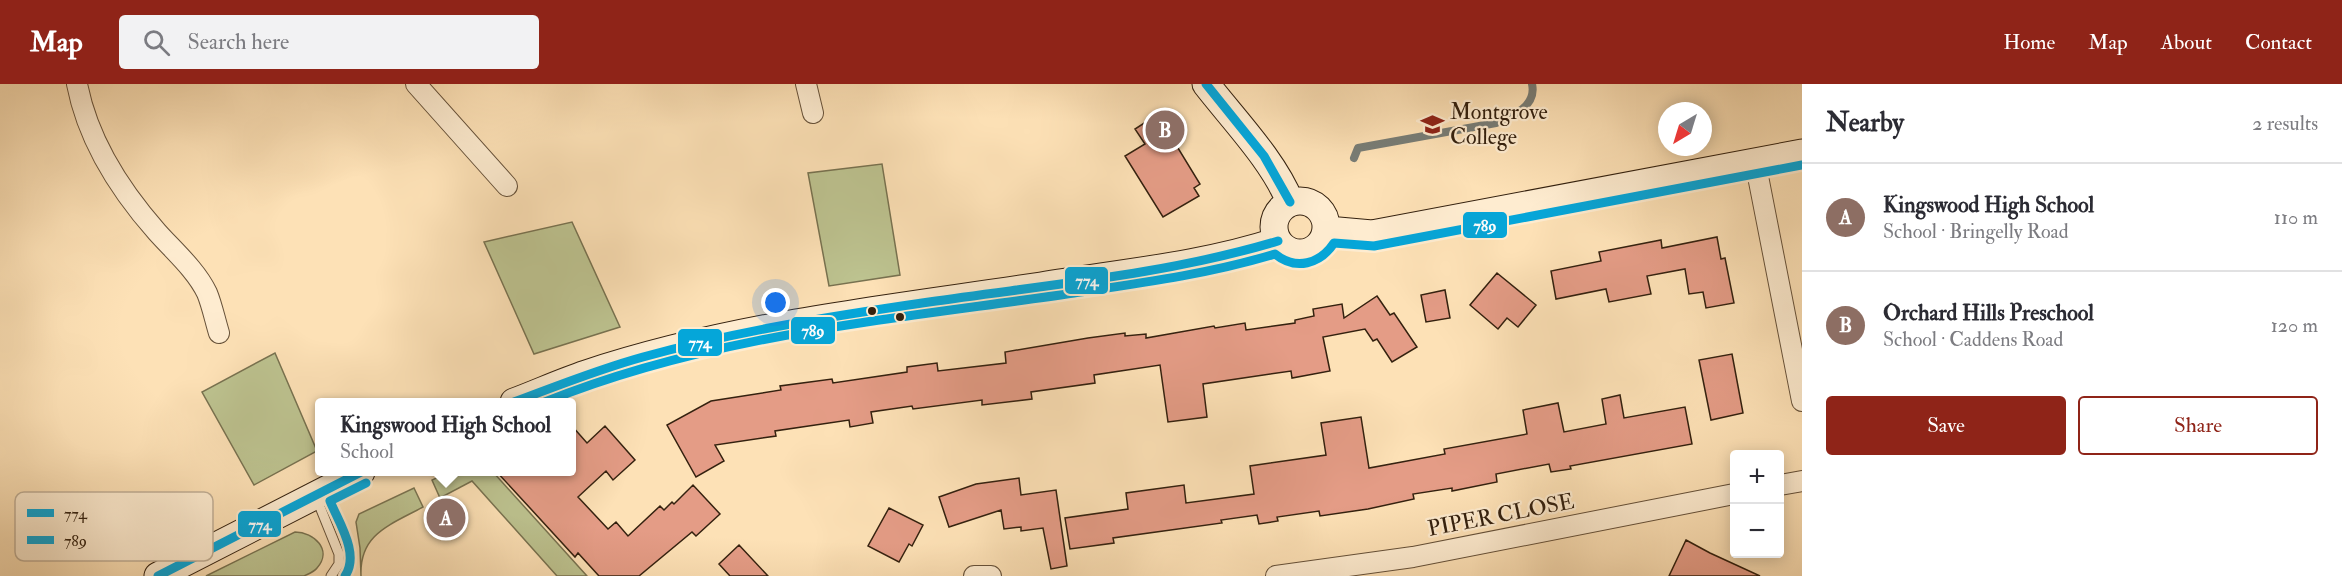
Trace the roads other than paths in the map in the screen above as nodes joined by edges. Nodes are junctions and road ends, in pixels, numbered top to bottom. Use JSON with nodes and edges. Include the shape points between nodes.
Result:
{"nodes":[{"id":1,"x":77,"y":84,"type":"edge"},
{"id":2,"x":416,"y":84,"type":"edge"},
{"id":3,"x":806,"y":84,"type":"edge"},
{"id":4,"x":1206,"y":84,"type":"edge"},
{"id":5,"x":813,"y":113,"type":"dead end"},
{"id":6,"x":1802,"y":153,"type":"edge"},
{"id":7,"x":1755,"y":161,"type":"junction"},
{"id":8,"x":507,"y":186,"type":"dead end"},
{"id":9,"x":1290,"y":202,"type":"junction"},
{"id":10,"x":1327,"y":231,"type":"junction"},
{"id":11,"x":1278,"y":241,"type":"junction"},
{"id":12,"x":219,"y":333,"type":"dead end"},
{"id":13,"x":525,"y":398,"type":"edge"},
{"id":14,"x":1802,"y":401,"type":"edge"},
{"id":15,"x":351,"y":476,"type":"edge"},
{"id":16,"x":1802,"y":481,"type":"edge"},
{"id":17,"x":1784,"y":484,"type":"edge"},
{"id":18,"x":315,"y":495,"type":"junction"},
{"id":19,"x":1730,"y":495,"type":"edge"},
{"id":20,"x":213,"y":548,"type":"edge"},
{"id":21,"x":187,"y":561,"type":"edge"},
{"id":22,"x":1416,"y":566,"type":"edge"},
{"id":23,"x":158,"y":576,"type":"edge"},
{"id":24,"x":331,"y":576,"type":"edge"},
{"id":25,"x":974,"y":576,"type":"edge"},
{"id":26,"x":992,"y":576,"type":"edge"},
{"id":27,"x":1276,"y":576,"type":"edge"}],
"edges":[{"from":1,"to":12,"type":"street","via":[[86,119],[114,177],[196,276]]},
{"from":2,"to":8,"type":"street"},
{"from":3,"to":5,"type":"street"},
{"from":4,"to":9,"type":"main road","via":[[1269,165]]},
{"from":6,"to":7,"type":"main road"},
{"from":7,"to":10,"type":"main road","via":[[1372,234]]},
{"from":7,"to":14,"type":"street"},
{"from":9,"to":10,"type":"main road","via":[[1309,201],[1317,206],[1327,221]]},
{"from":9,"to":11,"type":"main road","via":[[1276,214]]},
{"from":10,"to":11,"type":"main road","via":[[1318,247],[1302,253],[1292,252]]},
{"from":11,"to":13,"type":"main road","via":[[1174,265],[776,326],[594,372]]},
{"from":15,"to":18,"type":"main road"},
{"from":16,"to":17,"type":"street"},
{"from":18,"to":20,"type":"main road"},
{"from":18,"to":24,"type":"lane","via":[[339,554],[339,564]]},
{"from":19,"to":22,"type":"street","name":"PIPER CLOSE"},
{"from":21,"to":23,"type":"main road"},
{"from":22,"to":27,"type":"street","name":"PIPER CLOSE"},
{"from":25,"to":26,"type":"street"}]}
